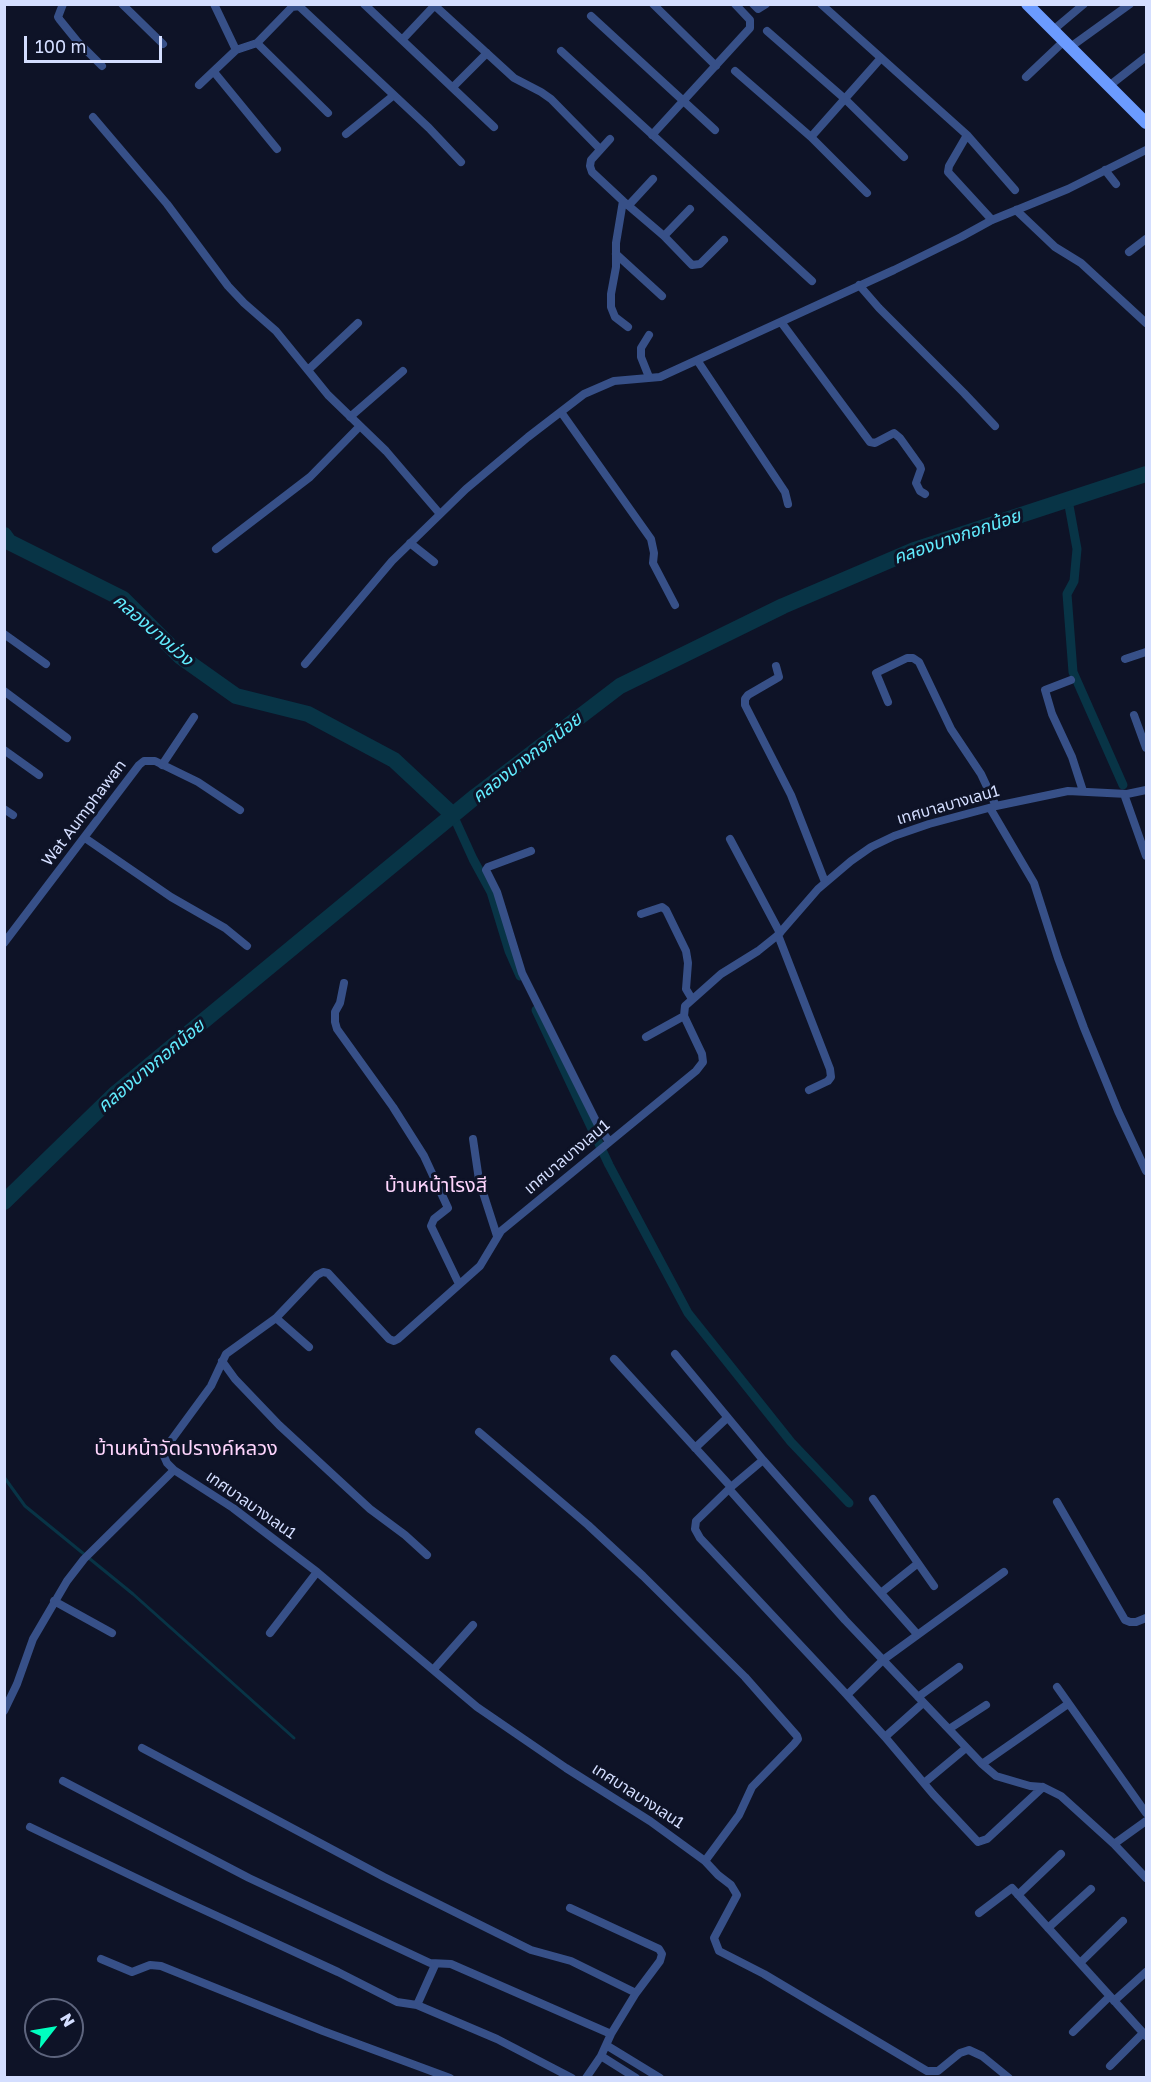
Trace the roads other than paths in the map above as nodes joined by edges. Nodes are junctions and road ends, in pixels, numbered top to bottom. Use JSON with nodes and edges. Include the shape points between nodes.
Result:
{"nodes":[{"id":1,"x":63,"y":4,"type":"edge"},
{"id":2,"x":122,"y":4,"type":"edge"},
{"id":3,"x":214,"y":4,"type":"edge"},
{"id":4,"x":653,"y":4,"type":"edge"},
{"id":5,"x":735,"y":4,"type":"edge"},
{"id":6,"x":753,"y":4,"type":"edge"},
{"id":7,"x":766,"y":4,"type":"edge"},
{"id":8,"x":821,"y":4,"type":"edge"},
{"id":9,"x":1027,"y":4,"type":"edge"},
{"id":10,"x":1084,"y":4,"type":"edge"},
{"id":11,"x":1130,"y":4,"type":"edge"},
{"id":12,"x":367,"y":5,"type":"edge"},
{"id":13,"x":433,"y":5,"type":"edge"},
{"id":14,"x":591,"y":16,"type":"dead end"},
{"id":15,"x":767,"y":31,"type":"dead end"},
{"id":16,"x":1052,"y":31,"type":"junction"},
{"id":17,"x":402,"y":40,"type":"junction"},
{"id":18,"x":257,"y":43,"type":"junction"},
{"id":19,"x":163,"y":44,"type":"dead end"},
{"id":20,"x":1066,"y":45,"type":"junction"},
{"id":21,"x":237,"y":50,"type":"junction"},
{"id":22,"x":561,"y":51,"type":"dead end"},
{"id":23,"x":487,"y":53,"type":"junction"},
{"id":24,"x":1146,"y":57,"type":"edge"},
{"id":25,"x":880,"y":58,"type":"junction"},
{"id":26,"x":102,"y":66,"type":"dead end"},
{"id":27,"x":716,"y":66,"type":"junction"},
{"id":28,"x":735,"y":71,"type":"dead end"},
{"id":29,"x":214,"y":72,"type":"junction"},
{"id":30,"x":1026,"y":77,"type":"dead end"},
{"id":31,"x":199,"y":85,"type":"dead end"},
{"id":32,"x":1108,"y":86,"type":"junction"},
{"id":33,"x":453,"y":87,"type":"junction"},
{"id":34,"x":394,"y":95,"type":"junction"},
{"id":35,"x":845,"y":99,"type":"junction"},
{"id":36,"x":684,"y":101,"type":"junction"},
{"id":37,"x":328,"y":113,"type":"dead end"},
{"id":38,"x":93,"y":117,"type":"dead end"},
{"id":39,"x":1146,"y":123,"type":"edge"},
{"id":40,"x":494,"y":127,"type":"dead end"},
{"id":41,"x":715,"y":130,"type":"dead end"},
{"id":42,"x":346,"y":134,"type":"dead end"},
{"id":43,"x":652,"y":135,"type":"junction"},
{"id":44,"x":967,"y":135,"type":"junction"},
{"id":45,"x":811,"y":137,"type":"junction"},
{"id":46,"x":610,"y":139,"type":"dead end"},
{"id":47,"x":276,"y":149,"type":"dead end"},
{"id":48,"x":600,"y":149,"type":"junction"},
{"id":49,"x":1146,"y":150,"type":"edge"},
{"id":50,"x":904,"y":157,"type":"dead end"},
{"id":51,"x":461,"y":162,"type":"dead end"},
{"id":52,"x":1105,"y":170,"type":"junction"},
{"id":53,"x":652,"y":179,"type":"dead end"},
{"id":54,"x":1116,"y":184,"type":"dead end"},
{"id":55,"x":1015,"y":190,"type":"dead end"},
{"id":56,"x":867,"y":193,"type":"dead end"},
{"id":57,"x":626,"y":203,"type":"junction"},
{"id":58,"x":690,"y":209,"type":"dead end"},
{"id":59,"x":1016,"y":210,"type":"junction"},
{"id":60,"x":992,"y":220,"type":"junction"},
{"id":61,"x":664,"y":236,"type":"junction"},
{"id":62,"x":1146,"y":239,"type":"edge"},
{"id":63,"x":724,"y":240,"type":"dead end"},
{"id":64,"x":1129,"y":252,"type":"dead end"},
{"id":65,"x":616,"y":254,"type":"junction"},
{"id":66,"x":812,"y":281,"type":"dead end"},
{"id":67,"x":859,"y":285,"type":"junction"},
{"id":68,"x":662,"y":296,"type":"dead end"},
{"id":69,"x":781,"y":322,"type":"junction"},
{"id":70,"x":1146,"y":323,"type":"edge"},
{"id":71,"x":358,"y":324,"type":"dead end"},
{"id":72,"x":628,"y":327,"type":"dead end"},
{"id":73,"x":649,"y":335,"type":"dead end"},
{"id":74,"x":697,"y":360,"type":"junction"},
{"id":75,"x":308,"y":370,"type":"junction"},
{"id":76,"x":403,"y":371,"type":"dead end"},
{"id":77,"x":649,"y":377,"type":"junction"},
{"id":78,"x":561,"y":412,"type":"junction"},
{"id":79,"x":350,"y":417,"type":"junction"},
{"id":80,"x":360,"y":426,"type":"junction"},
{"id":81,"x":995,"y":426,"type":"dead end"},
{"id":82,"x":925,"y":494,"type":"dead end"},
{"id":83,"x":788,"y":504,"type":"dead end"},
{"id":84,"x":440,"y":514,"type":"junction"},
{"id":85,"x":410,"y":543,"type":"junction"},
{"id":86,"x":216,"y":549,"type":"dead end"},
{"id":87,"x":434,"y":562,"type":"dead end"},
{"id":88,"x":675,"y":605,"type":"dead end"},
{"id":89,"x":4,"y":634,"type":"edge"},
{"id":90,"x":1146,"y":652,"type":"edge"},
{"id":91,"x":1125,"y":659,"type":"dead end"},
{"id":92,"x":46,"y":664,"type":"dead end"},
{"id":93,"x":305,"y":664,"type":"dead end"},
{"id":94,"x":776,"y":666,"type":"dead end"},
{"id":95,"x":1071,"y":680,"type":"dead end"},
{"id":96,"x":4,"y":691,"type":"edge"},
{"id":97,"x":888,"y":702,"type":"dead end"},
{"id":98,"x":1134,"y":715,"type":"dead end"},
{"id":99,"x":194,"y":717,"type":"dead end"},
{"id":100,"x":67,"y":738,"type":"dead end"},
{"id":101,"x":1146,"y":748,"type":"edge"},
{"id":102,"x":4,"y":750,"type":"edge"},
{"id":103,"x":162,"y":765,"type":"junction"},
{"id":104,"x":39,"y":775,"type":"dead end"},
{"id":105,"x":1144,"y":790,"type":"edge"},
{"id":106,"x":1083,"y":791,"type":"junction"},
{"id":107,"x":1126,"y":794,"type":"junction"},
{"id":108,"x":993,"y":807,"type":"junction"},
{"id":109,"x":4,"y":809,"type":"edge"},
{"id":110,"x":240,"y":810,"type":"dead end"},
{"id":111,"x":13,"y":815,"type":"dead end"},
{"id":112,"x":85,"y":838,"type":"junction"},
{"id":113,"x":730,"y":839,"type":"dead end"},
{"id":114,"x":531,"y":851,"type":"dead end"},
{"id":115,"x":1146,"y":856,"type":"edge"},
{"id":116,"x":825,"y":882,"type":"junction"},
{"id":117,"x":641,"y":914,"type":"dead end"},
{"id":118,"x":779,"y":934,"type":"junction"},
{"id":119,"x":4,"y":943,"type":"edge"},
{"id":120,"x":247,"y":946,"type":"dead end"},
{"id":121,"x":344,"y":984,"type":"dead end"},
{"id":122,"x":692,"y":999,"type":"junction"},
{"id":123,"x":684,"y":1016,"type":"junction"},
{"id":124,"x":646,"y":1037,"type":"dead end"},
{"id":125,"x":809,"y":1090,"type":"dead end"},
{"id":126,"x":473,"y":1138,"type":"dead end"},
{"id":127,"x":608,"y":1142,"type":"junction"},
{"id":128,"x":1146,"y":1171,"type":"edge"},
{"id":129,"x":497,"y":1236,"type":"junction"},
{"id":130,"x":459,"y":1284,"type":"junction"},
{"id":131,"x":276,"y":1318,"type":"junction"},
{"id":132,"x":309,"y":1347,"type":"dead end"},
{"id":133,"x":675,"y":1354,"type":"dead end"},
{"id":134,"x":614,"y":1359,"type":"dead end"},
{"id":135,"x":222,"y":1362,"type":"junction"},
{"id":136,"x":727,"y":1418,"type":"junction"},
{"id":137,"x":479,"y":1432,"type":"dead end"},
{"id":138,"x":695,"y":1448,"type":"junction"},
{"id":139,"x":763,"y":1460,"type":"junction"},
{"id":140,"x":174,"y":1470,"type":"junction"},
{"id":141,"x":730,"y":1488,"type":"junction"},
{"id":142,"x":873,"y":1499,"type":"dead end"},
{"id":143,"x":1057,"y":1502,"type":"dead end"},
{"id":144,"x":427,"y":1555,"type":"dead end"},
{"id":145,"x":917,"y":1564,"type":"junction"},
{"id":146,"x":317,"y":1572,"type":"junction"},
{"id":147,"x":1004,"y":1572,"type":"dead end"},
{"id":148,"x":934,"y":1586,"type":"dead end"},
{"id":149,"x":882,"y":1592,"type":"junction"},
{"id":150,"x":54,"y":1601,"type":"junction"},
{"id":151,"x":1146,"y":1618,"type":"edge"},
{"id":152,"x":473,"y":1625,"type":"dead end"},
{"id":153,"x":112,"y":1633,"type":"dead end"},
{"id":154,"x":270,"y":1633,"type":"dead end"},
{"id":155,"x":917,"y":1634,"type":"junction"},
{"id":156,"x":883,"y":1660,"type":"junction"},
{"id":157,"x":959,"y":1667,"type":"dead end"},
{"id":158,"x":434,"y":1669,"type":"junction"},
{"id":159,"x":1057,"y":1687,"type":"dead end"},
{"id":160,"x":847,"y":1695,"type":"junction"},
{"id":161,"x":921,"y":1700,"type":"junction"},
{"id":162,"x":1068,"y":1704,"type":"junction"},
{"id":163,"x":986,"y":1705,"type":"dead end"},
{"id":164,"x":4,"y":1711,"type":"edge"},
{"id":165,"x":950,"y":1729,"type":"junction"},
{"id":166,"x":885,"y":1737,"type":"junction"},
{"id":167,"x":142,"y":1748,"type":"dead end"},
{"id":168,"x":966,"y":1748,"type":"junction"},
{"id":169,"x":982,"y":1764,"type":"junction"},
{"id":170,"x":63,"y":1781,"type":"dead end"},
{"id":171,"x":924,"y":1783,"type":"junction"},
{"id":172,"x":1043,"y":1787,"type":"junction"},
{"id":173,"x":1146,"y":1813,"type":"edge"},
{"id":174,"x":1146,"y":1821,"type":"edge"},
{"id":175,"x":30,"y":1827,"type":"dead end"},
{"id":176,"x":1114,"y":1844,"type":"junction"},
{"id":177,"x":1060,"y":1854,"type":"dead end"},
{"id":178,"x":705,"y":1861,"type":"junction"},
{"id":179,"x":1146,"y":1878,"type":"edge"},
{"id":180,"x":1091,"y":1888,"type":"dead end"},
{"id":181,"x":1018,"y":1895,"type":"junction"},
{"id":182,"x":570,"y":1908,"type":"dead end"},
{"id":183,"x":979,"y":1913,"type":"dead end"},
{"id":184,"x":1123,"y":1921,"type":"dead end"},
{"id":185,"x":1048,"y":1928,"type":"junction"},
{"id":186,"x":101,"y":1959,"type":"dead end"},
{"id":187,"x":1080,"y":1963,"type":"junction"},
{"id":188,"x":435,"y":1965,"type":"junction"},
{"id":189,"x":1146,"y":1971,"type":"edge"},
{"id":190,"x":636,"y":1993,"type":"junction"},
{"id":191,"x":1112,"y":1998,"type":"junction"},
{"id":192,"x":417,"y":2006,"type":"junction"},
{"id":193,"x":1073,"y":2032,"type":"dead end"},
{"id":194,"x":611,"y":2034,"type":"junction"},
{"id":195,"x":1145,"y":2034,"type":"edge"},
{"id":196,"x":606,"y":2045,"type":"junction"},
{"id":197,"x":601,"y":2056,"type":"junction"},
{"id":198,"x":1110,"y":2066,"type":"dead end"},
{"id":199,"x":450,"y":2078,"type":"edge"},
{"id":200,"x":572,"y":2078,"type":"edge"},
{"id":201,"x":586,"y":2078,"type":"edge"},
{"id":202,"x":636,"y":2078,"type":"edge"},
{"id":203,"x":660,"y":2078,"type":"edge"},
{"id":204,"x":1009,"y":2078,"type":"edge"}],
"edges":[{"from":1,"to":26,"type":"street","via":[[60,20]]},
{"from":2,"to":19,"type":"street"},
{"from":3,"to":21,"type":"street"},
{"from":4,"to":27,"type":"street"},
{"from":5,"to":27,"type":"street","via":[[750,20],[750,28]]},
{"from":6,"to":7,"type":"street","via":[[758,9]]},
{"from":8,"to":25,"type":"street"},
{"from":9,"to":16,"type":"street"},
{"from":10,"to":16,"type":"street"},
{"from":11,"to":20,"type":"street"},
{"from":12,"to":17,"type":"street"},
{"from":13,"to":17,"type":"street"},
{"from":13,"to":23,"type":"street"},
{"from":14,"to":36,"type":"street"},
{"from":15,"to":35,"type":"street"},
{"from":16,"to":20,"type":"street"},
{"from":17,"to":33,"type":"street"},
{"from":18,"to":21,"type":"street"},
{"from":18,"to":34,"type":"street","via":[[292,7],[299,6]]},
{"from":18,"to":37,"type":"street"},
{"from":20,"to":30,"type":"street"},
{"from":20,"to":32,"type":"street"},
{"from":21,"to":29,"type":"street"},
{"from":22,"to":43,"type":"street"},
{"from":23,"to":33,"type":"street"},
{"from":23,"to":48,"type":"street","via":[[514,78],[550,99]]},
{"from":24,"to":32,"type":"street"},
{"from":25,"to":35,"type":"street"},
{"from":25,"to":44,"type":"street"},
{"from":27,"to":36,"type":"street"},
{"from":28,"to":45,"type":"street"},
{"from":29,"to":31,"type":"street"},
{"from":29,"to":47,"type":"street"},
{"from":32,"to":39,"type":"street"},
{"from":33,"to":40,"type":"street"},
{"from":34,"to":42,"type":"street"},
{"from":34,"to":51,"type":"street"},
{"from":35,"to":45,"type":"street"},
{"from":35,"to":50,"type":"street"},
{"from":36,"to":41,"type":"street"},
{"from":36,"to":43,"type":"street"},
{"from":38,"to":75,"type":"street","via":[[243,303],[276,331]]},
{"from":43,"to":66,"type":"street"},
{"from":44,"to":55,"type":"street"},
{"from":44,"to":60,"type":"street","via":[[948,172]]},
{"from":45,"to":56,"type":"street"},
{"from":46,"to":48,"type":"street"},
{"from":48,"to":57,"type":"street","via":[[591,160],[592,172]]},
{"from":49,"to":52,"type":"street"},
{"from":52,"to":54,"type":"street"},
{"from":52,"to":59,"type":"street"},
{"from":53,"to":57,"type":"street"},
{"from":57,"to":61,"type":"street"},
{"from":57,"to":65,"type":"street","via":[[618,223]]},
{"from":58,"to":61,"type":"street"},
{"from":59,"to":60,"type":"street"},
{"from":59,"to":70,"type":"street","via":[[1055,247],[1082,263]]},
{"from":60,"to":67,"type":"street"},
{"from":61,"to":63,"type":"street","via":[[694,266]]},
{"from":62,"to":64,"type":"street"},
{"from":65,"to":68,"type":"street"},
{"from":65,"to":72,"type":"street","via":[[612,313]]},
{"from":67,"to":69,"type":"street"},
{"from":67,"to":81,"type":"street"},
{"from":69,"to":74,"type":"street"},
{"from":69,"to":82,"type":"street","via":[[870,442],[894,434],[900,438],[920,466],[916,483]]},
{"from":71,"to":75,"type":"street"},
{"from":73,"to":77,"type":"street","via":[[641,348]]},
{"from":74,"to":77,"type":"street","via":[[660,377]]},
{"from":74,"to":83,"type":"street","via":[[772,471]]},
{"from":75,"to":79,"type":"street"},
{"from":76,"to":79,"type":"street"},
{"from":77,"to":78,"type":"street","via":[[614,381],[584,394]]},
{"from":78,"to":84,"type":"street","via":[[500,459]]},
{"from":78,"to":88,"type":"street","via":[[651,539],[653,563]]},
{"from":79,"to":80,"type":"street"},
{"from":80,"to":84,"type":"street"},
{"from":80,"to":86,"type":"street","via":[[310,477]]},
{"from":84,"to":85,"type":"street"},
{"from":85,"to":87,"type":"street"},
{"from":85,"to":93,"type":"street"},
{"from":89,"to":92,"type":"street"},
{"from":90,"to":91,"type":"street"},
{"from":94,"to":116,"type":"street","via":[[779,677],[748,695],[745,705],[791,795]]},
{"from":95,"to":106,"type":"street","via":[[1045,690]]},
{"from":96,"to":100,"type":"street"},
{"from":97,"to":108,"type":"street","via":[[876,673],[908,658],[919,662],[951,729],[981,774]]},
{"from":98,"to":101,"type":"street"},
{"from":99,"to":103,"type":"street"},
{"from":102,"to":104,"type":"street"},
{"from":103,"to":110,"type":"street","via":[[198,782]]},
{"from":103,"to":112,"type":"street","name":"Wat Aumphawan","via":[[144,761],[139,765]]},
{"from":105,"to":107,"type":"street","name":"เทศบาลบางเลน1"},
{"from":106,"to":107,"type":"street","name":"เทศบาลบางเลน1"},
{"from":106,"to":108,"type":"street","name":"เทศบาลบางเลน1"},
{"from":107,"to":115,"type":"street"},
{"from":108,"to":116,"type":"street","name":"เทศบาลบางเลน1","via":[[929,824],[871,847]]},
{"from":108,"to":128,"type":"street","via":[[1034,883],[1084,1028]]},
{"from":109,"to":111,"type":"street"},
{"from":112,"to":119,"type":"street","name":"Wat Aumphawan"},
{"from":112,"to":120,"type":"street"},
{"from":113,"to":118,"type":"street"},
{"from":114,"to":127,"type":"street","via":[[488,867],[486,873],[497,892],[522,973]]},
{"from":116,"to":118,"type":"street","name":"เทศบาลบางเลน1"},
{"from":117,"to":122,"type":"street","via":[[662,907],[666,910],[686,951],[686,988]]},
{"from":118,"to":122,"type":"street","name":"เทศบาลบางเลน1"},
{"from":118,"to":125,"type":"street","via":[[830,1069],[828,1081]]},
{"from":121,"to":130,"type":"street","via":[[335,1022],[424,1156],[448,1208],[431,1226]]},
{"from":122,"to":123,"type":"street","name":"เทศบาลบางเลน1","via":[[685,1006]]},
{"from":123,"to":124,"type":"street"},
{"from":123,"to":127,"type":"street","name":"เทศบาลบางเลน1","via":[[702,1054],[700,1067]]},
{"from":126,"to":129,"type":"street","via":[[479,1180]]},
{"from":127,"to":129,"type":"street","name":"เทศบาลบางเลน1"},
{"from":129,"to":130,"type":"street","name":"เทศบาลบางเลน1","via":[[480,1266]]},
{"from":130,"to":131,"type":"street","name":"เทศบาลบางเลน1","via":[[394,1341],[323,1272],[313,1277]]},
{"from":131,"to":132,"type":"street"},
{"from":131,"to":135,"type":"street","name":"เทศบาลบางเลน1","via":[[243,1340]]},
{"from":133,"to":136,"type":"street"},
{"from":134,"to":138,"type":"street"},
{"from":135,"to":140,"type":"street","name":"เทศบาลบางเลน1","via":[[163,1454]]},
{"from":135,"to":144,"type":"street","via":[[279,1425],[375,1514]]},
{"from":136,"to":138,"type":"street"},
{"from":136,"to":139,"type":"street"},
{"from":137,"to":178,"type":"street","via":[[644,1576],[745,1677],[797,1736],[794,1744],[752,1787],[739,1815]]},
{"from":138,"to":141,"type":"street"},
{"from":139,"to":141,"type":"street"},
{"from":139,"to":149,"type":"street"},
{"from":140,"to":146,"type":"street","name":"เทศบาลบางเลน1","via":[[233,1508]]},
{"from":140,"to":150,"type":"street","via":[[84,1559]]},
{"from":141,"to":156,"type":"street"},
{"from":141,"to":160,"type":"street","via":[[696,1521],[700,1539]]},
{"from":142,"to":145,"type":"street"},
{"from":143,"to":151,"type":"street","via":[[1125,1620],[1136,1622]]},
{"from":145,"to":148,"type":"street"},
{"from":145,"to":149,"type":"street"},
{"from":146,"to":154,"type":"street"},
{"from":146,"to":158,"type":"street","name":"เทศบาลบางเลน1"},
{"from":147,"to":155,"type":"street"},
{"from":149,"to":155,"type":"street"},
{"from":150,"to":153,"type":"street"},
{"from":150,"to":164,"type":"street","via":[[33,1639]]},
{"from":152,"to":158,"type":"street"},
{"from":155,"to":156,"type":"street"},
{"from":156,"to":160,"type":"street"},
{"from":156,"to":161,"type":"street"},
{"from":157,"to":161,"type":"street"},
{"from":158,"to":178,"type":"street","name":"เทศบาลบางเลน1","via":[[477,1707]]},
{"from":159,"to":162,"type":"street"},
{"from":160,"to":166,"type":"street"},
{"from":161,"to":165,"type":"street"},
{"from":161,"to":166,"type":"street"},
{"from":162,"to":169,"type":"street"},
{"from":162,"to":173,"type":"street"},
{"from":163,"to":165,"type":"street"},
{"from":165,"to":168,"type":"street"},
{"from":166,"to":171,"type":"street"},
{"from":167,"to":190,"type":"street","via":[[531,1950],[571,1961]]},
{"from":168,"to":169,"type":"street"},
{"from":168,"to":171,"type":"street"},
{"from":169,"to":172,"type":"street","via":[[1002,1779]]},
{"from":170,"to":188,"type":"street","via":[[249,1878]]},
{"from":171,"to":172,"type":"street","via":[[978,1842],[987,1839]]},
{"from":172,"to":176,"type":"street","via":[[1061,1796]]},
{"from":174,"to":176,"type":"street"},
{"from":175,"to":192,"type":"street","via":[[397,2002]]},
{"from":176,"to":179,"type":"street"},
{"from":177,"to":181,"type":"street"},
{"from":178,"to":204,"type":"street","name":"เทศบาลบางเลน1","via":[[737,1895],[714,1938],[719,1951],[927,2071],[938,2071],[969,2050]]},
{"from":180,"to":185,"type":"street"},
{"from":181,"to":183,"type":"street","via":[[1012,1888]]},
{"from":181,"to":185,"type":"street"},
{"from":182,"to":190,"type":"street","via":[[662,1954]]},
{"from":184,"to":187,"type":"street"},
{"from":185,"to":187,"type":"street"},
{"from":186,"to":199,"type":"street","via":[[132,1972],[150,1965],[161,1966]]},
{"from":187,"to":191,"type":"street"},
{"from":188,"to":192,"type":"street"},
{"from":188,"to":194,"type":"street","via":[[451,1964]]},
{"from":189,"to":191,"type":"street"},
{"from":190,"to":194,"type":"street"},
{"from":191,"to":193,"type":"street"},
{"from":191,"to":195,"type":"street"},
{"from":192,"to":200,"type":"street","via":[[496,2039]]},
{"from":194,"to":196,"type":"street"},
{"from":195,"to":198,"type":"street"},
{"from":196,"to":197,"type":"street"},
{"from":196,"to":203,"type":"street"},
{"from":197,"to":201,"type":"street"},
{"from":197,"to":202,"type":"street"}]}
